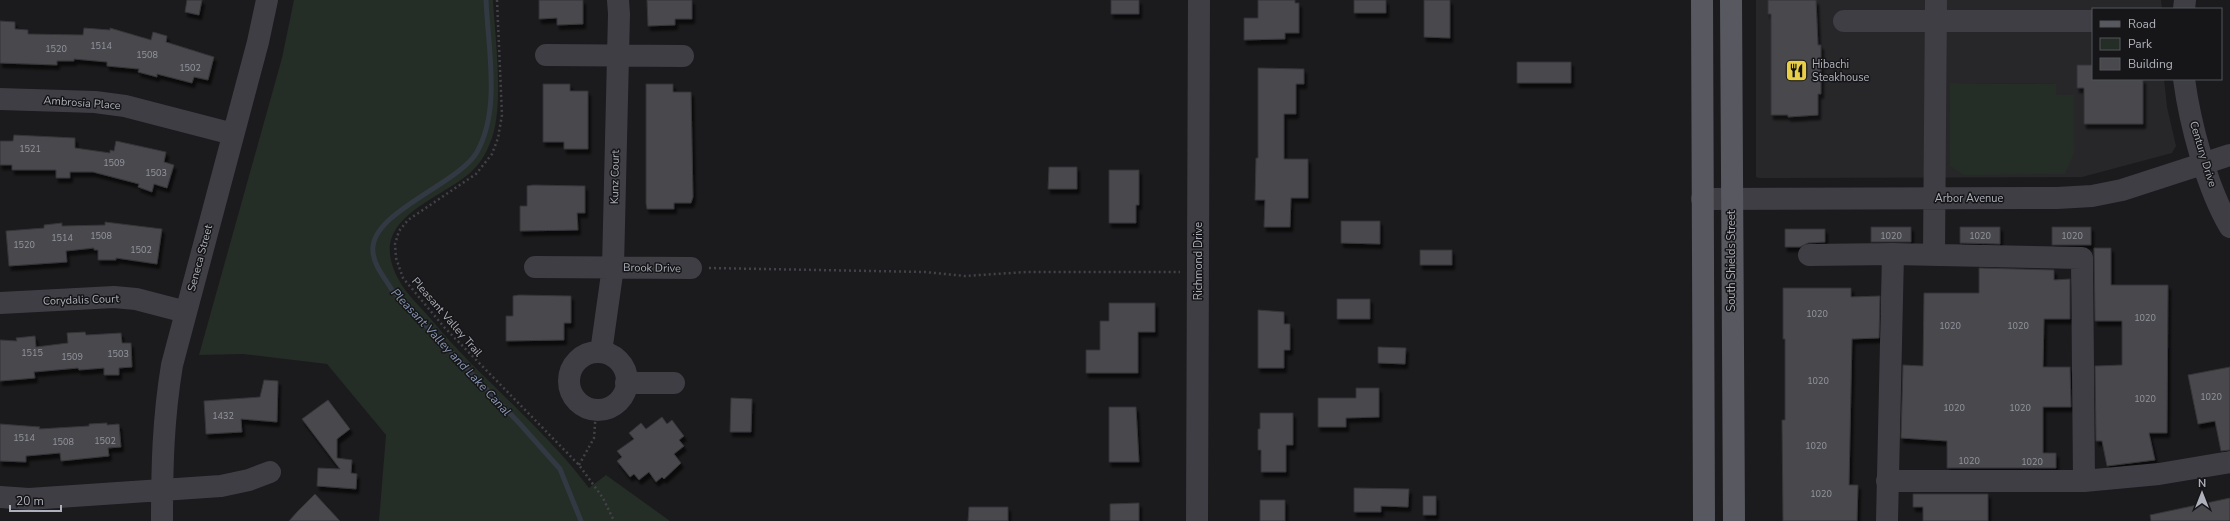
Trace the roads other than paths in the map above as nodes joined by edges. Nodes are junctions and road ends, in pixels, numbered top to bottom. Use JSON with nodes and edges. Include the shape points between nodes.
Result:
{"nodes":[{"id":1,"x":267,"y":0,"type":"edge"},
{"id":2,"x":618,"y":0,"type":"edge"},
{"id":3,"x":1199,"y":0,"type":"edge"},
{"id":4,"x":1702,"y":0,"type":"edge"},
{"id":5,"x":1731,"y":0,"type":"edge"},
{"id":6,"x":1936,"y":10,"type":"edge"},
{"id":7,"x":2092,"y":21,"type":"edge"},
{"id":8,"x":1844,"y":22,"type":"dead end"},
{"id":9,"x":546,"y":55,"type":"dead end"},
{"id":10,"x":618,"y":55,"type":"junction"},
{"id":11,"x":683,"y":56,"type":"dead end"},
{"id":12,"x":2184,"y":80,"type":"edge"},
{"id":13,"x":0,"y":99,"type":"edge"},
{"id":14,"x":233,"y":134,"type":"junction"},
{"id":15,"x":2230,"y":155,"type":"edge"},
{"id":16,"x":2204,"y":163,"type":"junction"},
{"id":17,"x":1731,"y":198,"type":"junction"},
{"id":18,"x":1935,"y":198,"type":"junction"},
{"id":19,"x":1702,"y":199,"type":"junction"},
{"id":20,"x":2230,"y":227,"type":"edge"},
{"id":21,"x":1893,"y":254,"type":"junction"},
{"id":22,"x":1934,"y":254,"type":"junction"},
{"id":23,"x":1809,"y":255,"type":"dead end"},
{"id":24,"x":535,"y":267,"type":"dead end"},
{"id":25,"x":613,"y":267,"type":"junction"},
{"id":26,"x":691,"y":268,"type":"road end"},
{"id":27,"x":0,"y":303,"type":"edge"},
{"id":28,"x":186,"y":312,"type":"junction"},
{"id":29,"x":601,"y":352,"type":"junction"},
{"id":30,"x":626,"y":383,"type":"junction"},
{"id":31,"x":674,"y":383,"type":"dead end"},
{"id":32,"x":2230,"y":462,"type":"edge"},
{"id":33,"x":270,"y":472,"type":"dead end"},
{"id":34,"x":1887,"y":481,"type":"junction"},
{"id":35,"x":2084,"y":481,"type":"junction"},
{"id":36,"x":162,"y":491,"type":"junction"},
{"id":37,"x":0,"y":497,"type":"edge"},
{"id":38,"x":162,"y":521,"type":"edge"},
{"id":39,"x":1197,"y":521,"type":"edge"},
{"id":40,"x":1704,"y":521,"type":"edge"},
{"id":41,"x":1734,"y":521,"type":"edge"},
{"id":42,"x":1887,"y":521,"type":"edge"}],
"edges":[{"from":1,"to":14,"type":"street","name":"Seneca Street"},
{"from":2,"to":10,"type":"street","name":"Kunz Court"},
{"from":3,"to":39,"type":"street","name":"Richmond Drive"},
{"from":4,"to":19,"type":"main road"},
{"from":5,"to":17,"type":"main road","name":"South Shields Street"},
{"from":6,"to":7,"type":"street"},
{"from":6,"to":8,"type":"street"},
{"from":6,"to":18,"type":"street"},
{"from":9,"to":10,"type":"street"},
{"from":10,"to":11,"type":"street"},
{"from":10,"to":25,"type":"street","name":"Kunz Court"},
{"from":12,"to":16,"type":"street","name":"Century Drive"},
{"from":13,"to":14,"type":"street","name":"Ambrosia Place","via":[[95,102],[124,106]]},
{"from":14,"to":28,"type":"street","name":"Seneca Street"},
{"from":15,"to":16,"type":"street","name":"Arbor Avenue"},
{"from":16,"to":18,"type":"street","name":"Arbor Avenue","via":[[2122,190],[2092,196]]},
{"from":16,"to":20,"type":"street","name":"Century Drive"},
{"from":17,"to":18,"type":"street","name":"Arbor Avenue"},
{"from":17,"to":19,"type":"street","name":"Arbor Avenue"},
{"from":17,"to":41,"type":"main road","name":"South Shields Street"},
{"from":18,"to":22,"type":"street"},
{"from":19,"to":40,"type":"main road"},
{"from":21,"to":22,"type":"street"},
{"from":21,"to":23,"type":"street"},
{"from":21,"to":34,"type":"street"},
{"from":22,"to":35,"type":"street","via":[[2082,258]]},
{"from":24,"to":25,"type":"street","name":"Brook Drive"},
{"from":25,"to":26,"type":"street","name":"Brook Drive"},
{"from":25,"to":29,"type":"street","name":"Kunz Court"},
{"from":27,"to":28,"type":"street","name":"Corydalis Court","via":[[114,297]]},
{"from":28,"to":36,"type":"street","name":"Seneca Street","via":[[172,365],[164,413]]},
{"from":29,"to":30,"type":"street","via":[[618,361],[624,369]]},
{"from":29,"to":30,"type":"street","via":[[583,356],[576,362],[569,379],[573,397],[579,404],[596,410],[606,409],[622,397]]},
{"from":30,"to":31,"type":"street"},
{"from":32,"to":35,"type":"street","via":[[2159,474]]},
{"from":33,"to":36,"type":"street","via":[[221,486]]},
{"from":34,"to":35,"type":"street"},
{"from":34,"to":42,"type":"street"},
{"from":36,"to":37,"type":"street","via":[[29,499]]},
{"from":36,"to":38,"type":"street","name":"Seneca Street"}]}
